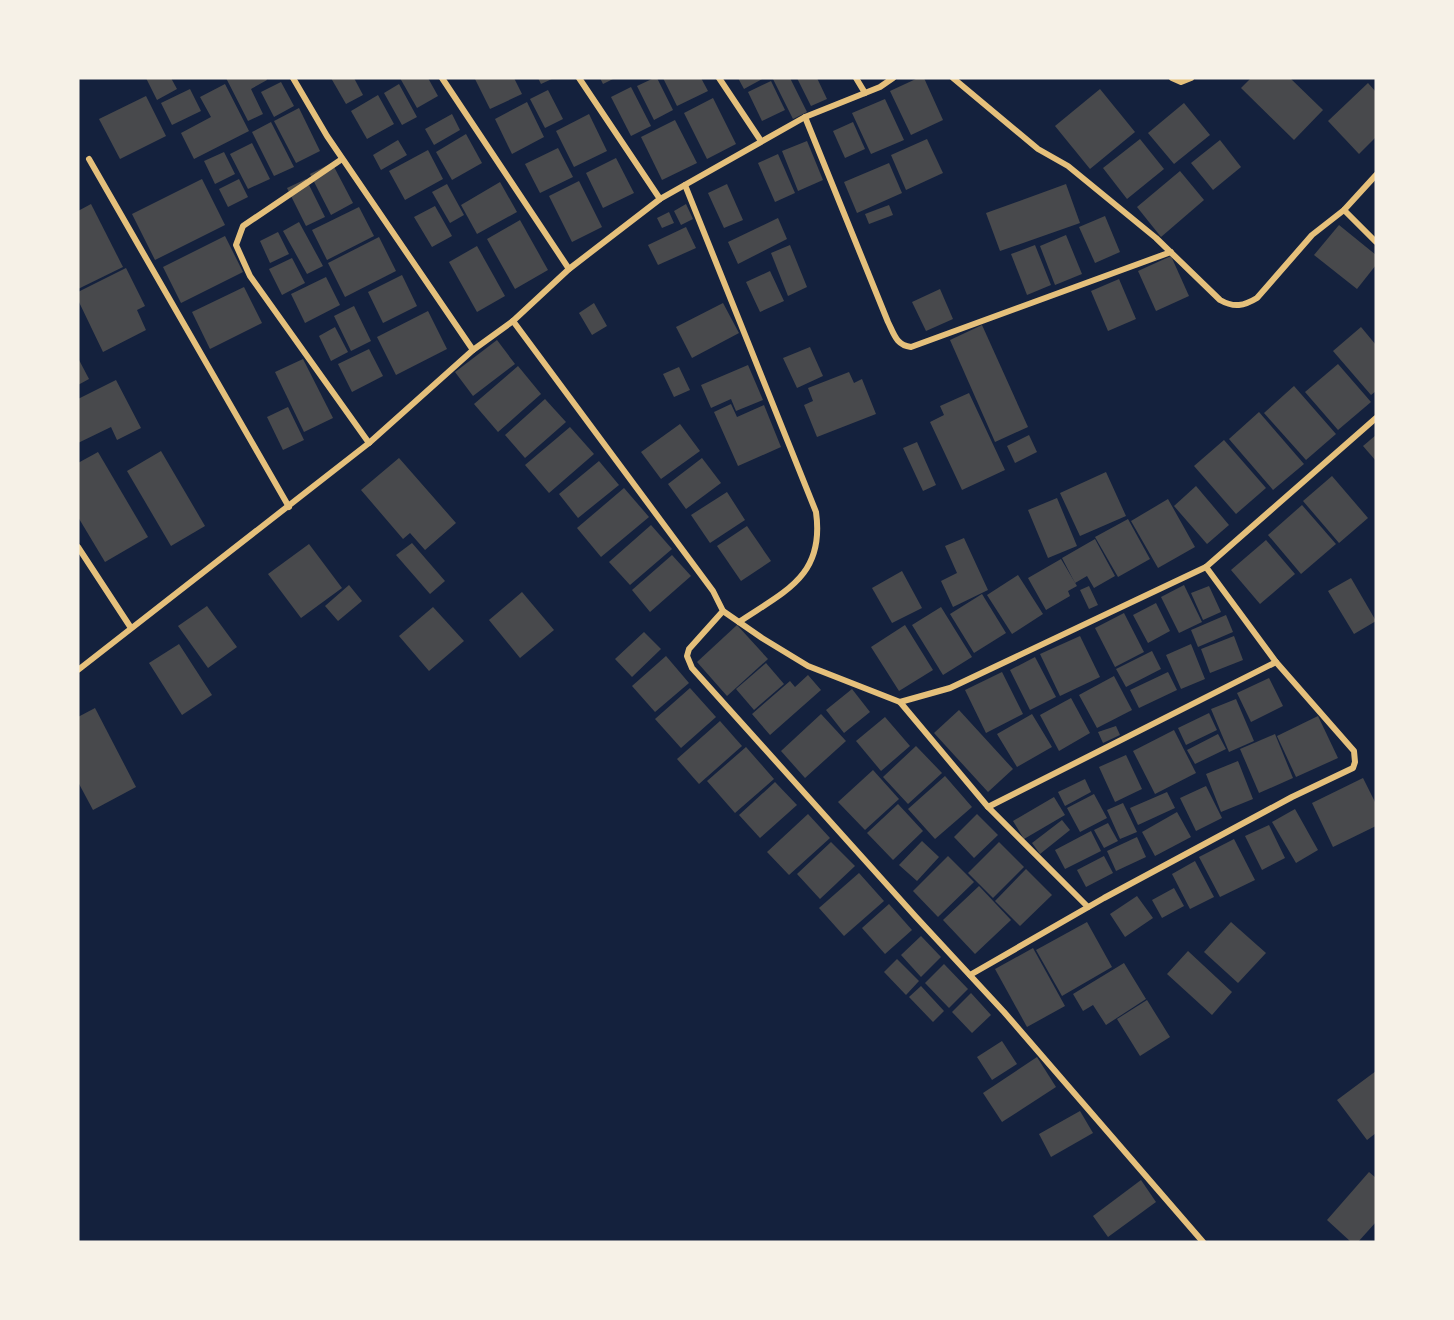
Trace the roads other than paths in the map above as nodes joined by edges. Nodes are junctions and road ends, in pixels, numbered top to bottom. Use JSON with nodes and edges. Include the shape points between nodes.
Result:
{"nodes":[{"id":1,"x":293,"y":78,"type":"edge"},
{"id":2,"x":442,"y":78,"type":"edge"},
{"id":3,"x":579,"y":78,"type":"edge"},
{"id":4,"x":719,"y":78,"type":"edge"},
{"id":5,"x":856,"y":78,"type":"edge"},
{"id":6,"x":893,"y":78,"type":"edge"},
{"id":7,"x":953,"y":78,"type":"edge"},
{"id":8,"x":1172,"y":78,"type":"edge"},
{"id":9,"x":1191,"y":78,"type":"edge"},
{"id":10,"x":865,"y":93,"type":"junction"},
{"id":11,"x":805,"y":117,"type":"junction"},
{"id":12,"x":761,"y":141,"type":"junction"},
{"id":13,"x":89,"y":159,"type":"dead end"},
{"id":14,"x":342,"y":159,"type":"junction"},
{"id":15,"x":1376,"y":175,"type":"edge"},
{"id":16,"x":685,"y":185,"type":"junction"},
{"id":17,"x":660,"y":200,"type":"junction"},
{"id":18,"x":1344,"y":210,"type":"junction"},
{"id":19,"x":1376,"y":242,"type":"edge"},
{"id":20,"x":1171,"y":252,"type":"junction"},
{"id":21,"x":569,"y":269,"type":"junction"},
{"id":22,"x":513,"y":321,"type":"junction"},
{"id":23,"x":473,"y":350,"type":"junction"},
{"id":24,"x":1376,"y":418,"type":"edge"},
{"id":25,"x":369,"y":443,"type":"junction"},
{"id":26,"x":289,"y":507,"type":"junction"},
{"id":27,"x":78,"y":547,"type":"edge"},
{"id":28,"x":1206,"y":567,"type":"junction"},
{"id":29,"x":723,"y":611,"type":"junction"},
{"id":30,"x":739,"y":622,"type":"junction"},
{"id":31,"x":130,"y":628,"type":"junction"},
{"id":32,"x":1275,"y":663,"type":"junction"},
{"id":33,"x":78,"y":670,"type":"edge"},
{"id":34,"x":900,"y":702,"type":"junction"},
{"id":35,"x":988,"y":807,"type":"junction"},
{"id":36,"x":1088,"y":907,"type":"junction"},
{"id":37,"x":970,"y":975,"type":"junction"},
{"id":38,"x":1203,"y":1242,"type":"edge"}],
"edges":[{"from":1,"to":14,"type":"street"},
{"from":2,"to":21,"type":"street"},
{"from":3,"to":17,"type":"street"},
{"from":4,"to":12,"type":"street"},
{"from":5,"to":10,"type":"street"},
{"from":6,"to":10,"type":"street"},
{"from":7,"to":20,"type":"street"},
{"from":8,"to":9,"type":"street","via":[[1181,82]]},
{"from":10,"to":11,"type":"street"},
{"from":11,"to":12,"type":"street"},
{"from":11,"to":20,"type":"street","via":[[888,322],[903,346],[910,347]]},
{"from":12,"to":16,"type":"street"},
{"from":13,"to":26,"type":"street"},
{"from":14,"to":23,"type":"street"},
{"from":14,"to":25,"type":"street","via":[[243,226],[236,245],[250,276]]},
{"from":15,"to":18,"type":"street"},
{"from":16,"to":17,"type":"street"},
{"from":16,"to":30,"type":"street","via":[[816,512],[819,533],[815,556],[798,582]]},
{"from":17,"to":21,"type":"street"},
{"from":18,"to":19,"type":"street"},
{"from":18,"to":20,"type":"street","via":[[1312,235],[1248,304],[1231,306],[1220,300]]},
{"from":21,"to":22,"type":"street"},
{"from":22,"to":23,"type":"street"},
{"from":22,"to":29,"type":"street","via":[[713,591]]},
{"from":23,"to":25,"type":"street"},
{"from":24,"to":28,"type":"street"},
{"from":25,"to":26,"type":"street"},
{"from":26,"to":31,"type":"street"},
{"from":27,"to":31,"type":"street"},
{"from":28,"to":32,"type":"street"},
{"from":28,"to":34,"type":"street","via":[[950,688]]},
{"from":29,"to":30,"type":"street"},
{"from":29,"to":37,"type":"street","via":[[689,649],[687,656],[692,668]]},
{"from":30,"to":34,"type":"street","via":[[808,666]]},
{"from":31,"to":33,"type":"street"},
{"from":32,"to":35,"type":"street"},
{"from":32,"to":36,"type":"street","via":[[1354,750],[1353,768]]},
{"from":34,"to":35,"type":"street"},
{"from":35,"to":36,"type":"street"},
{"from":36,"to":37,"type":"street"},
{"from":37,"to":38,"type":"street"}]}
